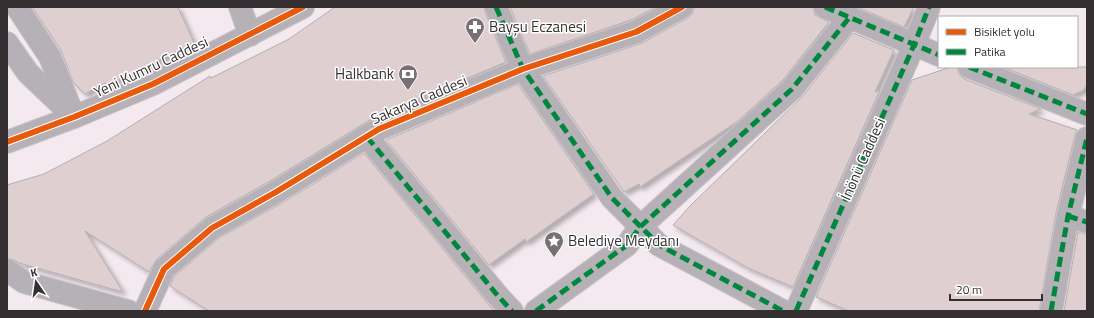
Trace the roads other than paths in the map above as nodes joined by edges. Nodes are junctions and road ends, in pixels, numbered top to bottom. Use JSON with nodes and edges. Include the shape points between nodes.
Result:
{"nodes":[{"id":1,"x":17,"y":7,"type":"edge"},
{"id":2,"x":240,"y":7,"type":"edge"},
{"id":3,"x":303,"y":7,"type":"edge"},
{"id":4,"x":496,"y":7,"type":"edge"},
{"id":5,"x":682,"y":7,"type":"edge"},
{"id":6,"x":825,"y":7,"type":"edge"},
{"id":7,"x":929,"y":7,"type":"edge"},
{"id":8,"x":849,"y":18,"type":"junction"},
{"id":9,"x":250,"y":35,"type":"junction"},
{"id":10,"x":7,"y":43,"type":"edge"},
{"id":11,"x":914,"y":46,"type":"junction"},
{"id":12,"x":938,"y":55,"type":"edge"},
{"id":13,"x":972,"y":68,"type":"edge"},
{"id":14,"x":523,"y":69,"type":"junction"},
{"id":15,"x":1087,"y":114,"type":"edge"},
{"id":16,"x":74,"y":117,"type":"junction"},
{"id":17,"x":367,"y":136,"type":"junction"},
{"id":18,"x":1087,"y":138,"type":"edge"},
{"id":19,"x":7,"y":142,"type":"edge"},
{"id":20,"x":1077,"y":219,"type":"edge"},
{"id":21,"x":640,"y":227,"type":"junction"},
{"id":22,"x":7,"y":270,"type":"edge"},
{"id":23,"x":128,"y":311,"type":"edge"},
{"id":24,"x":145,"y":311,"type":"edge"},
{"id":25,"x":512,"y":311,"type":"edge"},
{"id":26,"x":536,"y":311,"type":"edge"},
{"id":27,"x":783,"y":311,"type":"edge"},
{"id":28,"x":796,"y":311,"type":"edge"},
{"id":29,"x":1051,"y":311,"type":"edge"}],
"edges":[{"from":1,"to":16,"type":"street","via":[[50,57]]},
{"from":2,"to":9,"type":"street"},
{"from":3,"to":9,"type":"street","name":"Yeni Kumru Caddesi"},
{"from":4,"to":14,"type":"street"},
{"from":5,"to":14,"type":"street","name":"Sakarya Caddesi","via":[[636,32]]},
{"from":6,"to":8,"type":"street"},
{"from":7,"to":11,"type":"street","name":"İnönü Caddesi"},
{"from":8,"to":11,"type":"street"},
{"from":8,"to":21,"type":"street","via":[[792,89]]},
{"from":9,"to":16,"type":"street","name":"Yeni Kumru Caddesi","via":[[153,84]]},
{"from":10,"to":16,"type":"street","via":[[28,73]]},
{"from":11,"to":12,"type":"street"},
{"from":11,"to":28,"type":"street","name":"İnönü Caddesi"},
{"from":13,"to":15,"type":"street"},
{"from":14,"to":17,"type":"street","name":"Sakarya Caddesi"},
{"from":14,"to":21,"type":"street","via":[[612,198]]},
{"from":16,"to":19,"type":"street","name":"Yeni Kumru Caddesi"},
{"from":17,"to":24,"type":"street","name":"Sakarya Caddesi","via":[[212,228],[164,269]]},
{"from":17,"to":25,"type":"street"},
{"from":18,"to":20,"type":"street"},
{"from":20,"to":29,"type":"street"},
{"from":21,"to":26,"type":"street","via":[[627,245]]},
{"from":21,"to":27,"type":"street","via":[[659,245]]},
{"from":22,"to":23,"type":"street","via":[[24,282]]}]}
